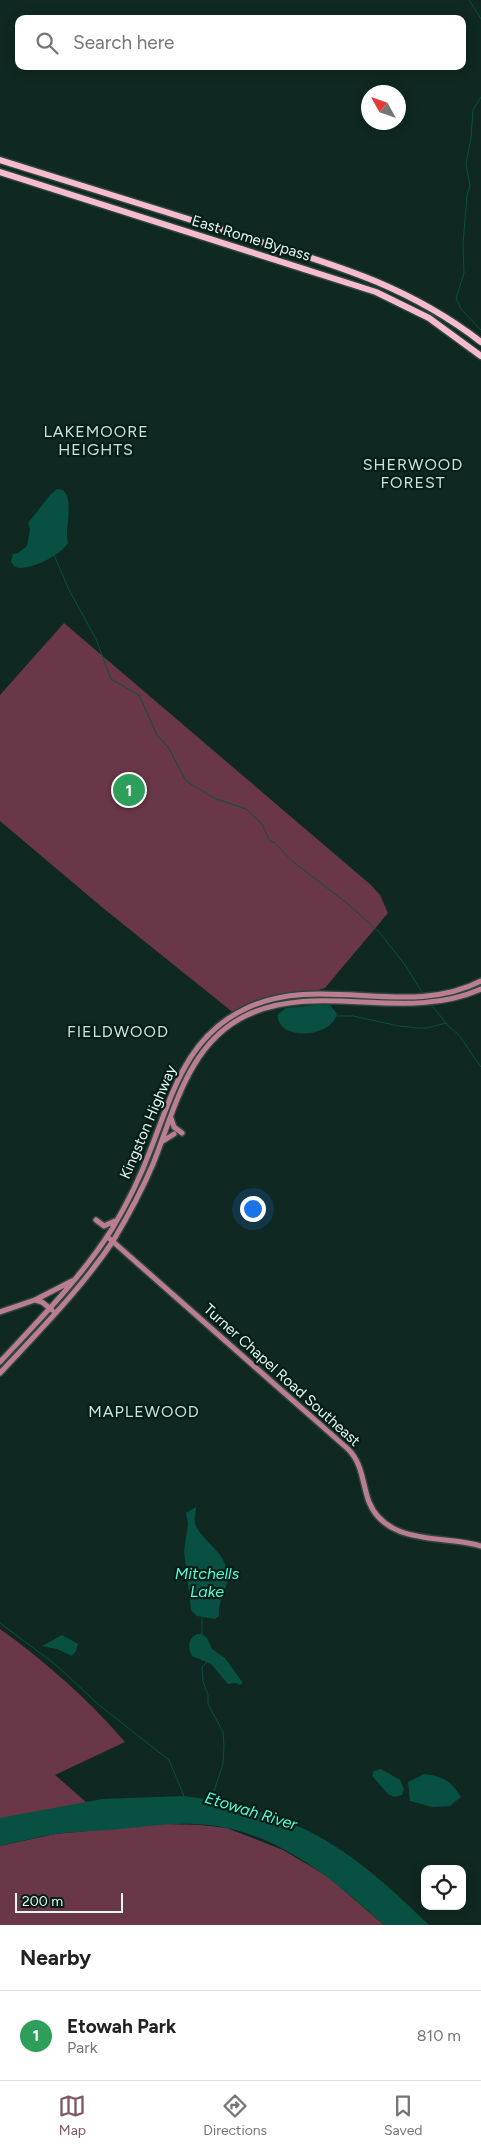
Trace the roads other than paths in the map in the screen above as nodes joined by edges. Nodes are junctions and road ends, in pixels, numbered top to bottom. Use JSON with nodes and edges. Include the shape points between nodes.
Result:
{"nodes":[{"id":1,"x":0,"y":160,"type":"edge"},
{"id":2,"x":0,"y":172,"type":"edge"},
{"id":3,"x":481,"y":342,"type":"edge"},
{"id":4,"x":481,"y":356,"type":"edge"},
{"id":5,"x":481,"y":981,"type":"edge"},
{"id":6,"x":481,"y":989,"type":"edge"},
{"id":7,"x":171,"y":1118,"type":"junction"},
{"id":8,"x":182,"y":1133,"type":"dead end"},
{"id":9,"x":174,"y":1134,"type":"dead end"},
{"id":10,"x":161,"y":1143,"type":"junction"},
{"id":11,"x":117,"y":1219,"type":"junction"},
{"id":12,"x":96,"y":1220,"type":"dead end"},
{"id":13,"x":107,"y":1236,"type":"junction"},
{"id":14,"x":112,"y":1241,"type":"junction"},
{"id":15,"x":120,"y":1248,"type":"junction"},
{"id":16,"x":104,"y":1253,"type":"junction"},
{"id":17,"x":76,"y":1278,"type":"junction"},
{"id":18,"x":34,"y":1300,"type":"junction"},
{"id":19,"x":50,"y":1308,"type":"junction"},
{"id":20,"x":0,"y":1312,"type":"edge"},
{"id":21,"x":56,"y":1312,"type":"junction"},
{"id":22,"x":0,"y":1362,"type":"edge"},
{"id":23,"x":0,"y":1373,"type":"edge"},
{"id":24,"x":481,"y":1546,"type":"edge"}],
"edges":[{"from":1,"to":3,"type":"highway","name":"East Rome Bypass","via":[[356,272],[422,302]]},
{"from":2,"to":4,"type":"highway","name":"East Rome Bypass","via":[[368,289],[423,315]]},
{"from":5,"to":11,"type":"main road","name":"Kingston Highway","via":[[446,994],[426,997],[288,996],[258,1003],[223,1022],[199,1044],[183,1069],[143,1169]]},
{"from":6,"to":7,"type":"main road","name":"Kingston Highway","via":[[426,1004],[299,1002],[273,1006],[246,1016],[215,1038],[199,1056]]},
{"from":7,"to":8,"type":"main road","via":[[174,1127]]},
{"from":7,"to":10,"type":"main road","name":"Kingston Highway"},
{"from":9,"to":10,"type":"main road"},
{"from":10,"to":14,"type":"main road","name":"Kingston Highway","via":[[141,1189]]},
{"from":11,"to":12,"type":"main road","via":[[107,1226]]},
{"from":11,"to":13,"type":"main road","name":"Kingston Highway"},
{"from":13,"to":14,"type":"main road","name":"Turner Chapel Road Southeast"},
{"from":13,"to":17,"type":"main road","name":"Kingston Highway"},
{"from":14,"to":15,"type":"main road","name":"Turner Chapel Road Southeast"},
{"from":14,"to":16,"type":"main road","name":"Kingston Highway"},
{"from":15,"to":16,"type":"main road"},
{"from":15,"to":24,"type":"main road","name":"Turner Chapel Road Southeast","via":[[352,1452],[361,1469],[372,1507],[387,1525],[408,1534]]},
{"from":16,"to":21,"type":"main road"},
{"from":17,"to":18,"type":"main road"},
{"from":17,"to":19,"type":"main road","name":"Kingston Highway"},
{"from":18,"to":19,"type":"main road"},
{"from":18,"to":20,"type":"main road"},
{"from":19,"to":21,"type":"main road"},
{"from":19,"to":22,"type":"main road","name":"Kingston Highway"},
{"from":21,"to":23,"type":"main road"}]}
